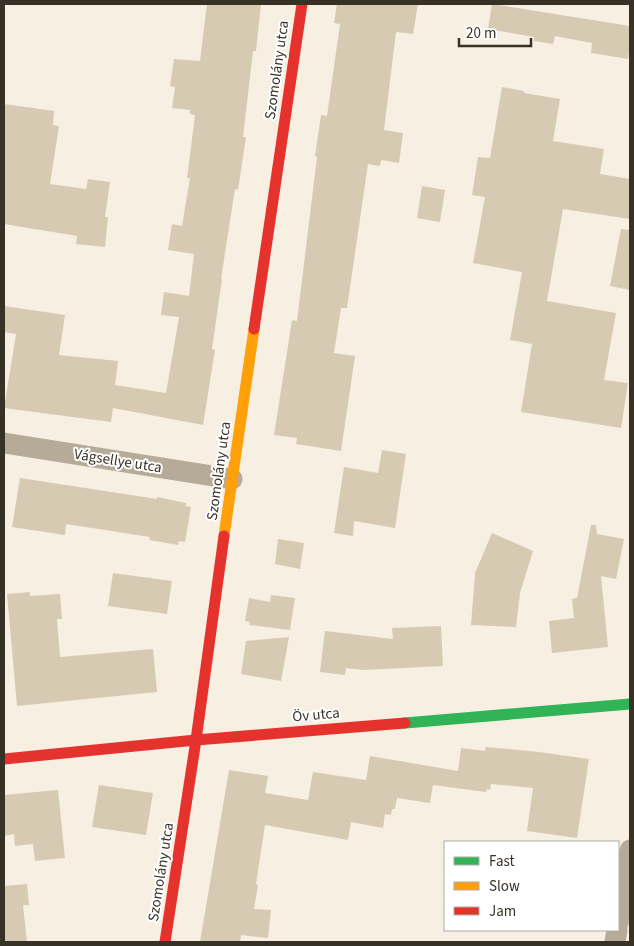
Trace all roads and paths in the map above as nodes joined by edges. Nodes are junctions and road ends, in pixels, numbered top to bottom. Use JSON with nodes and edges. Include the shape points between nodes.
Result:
{"nodes":[{"id":1,"x":302,"y":4,"type":"edge"},
{"id":2,"x":4,"y":443,"type":"edge"},
{"id":3,"x":232,"y":480,"type":"junction"},
{"id":4,"x":630,"y":704,"type":"edge"},
{"id":5,"x":196,"y":740,"type":"junction"},
{"id":6,"x":4,"y":759,"type":"edge"},
{"id":7,"x":630,"y":850,"type":"edge"},
{"id":8,"x":619,"y":917,"type":"edge"},
{"id":9,"x":165,"y":942,"type":"edge"}],
"edges":[{"from":1,"to":3,"type":"street","name":"Szomolány utca"},
{"from":2,"to":3,"type":"street","name":"Vágsellye utca"},
{"from":3,"to":5,"type":"street","name":"Szomolány utca"},
{"from":4,"to":5,"type":"street","name":"Öv utca"},
{"from":5,"to":6,"type":"street","name":"Öv utca"},
{"from":5,"to":9,"type":"street","name":"Szomolány utca"},
{"from":7,"to":8,"type":"street"}]}
